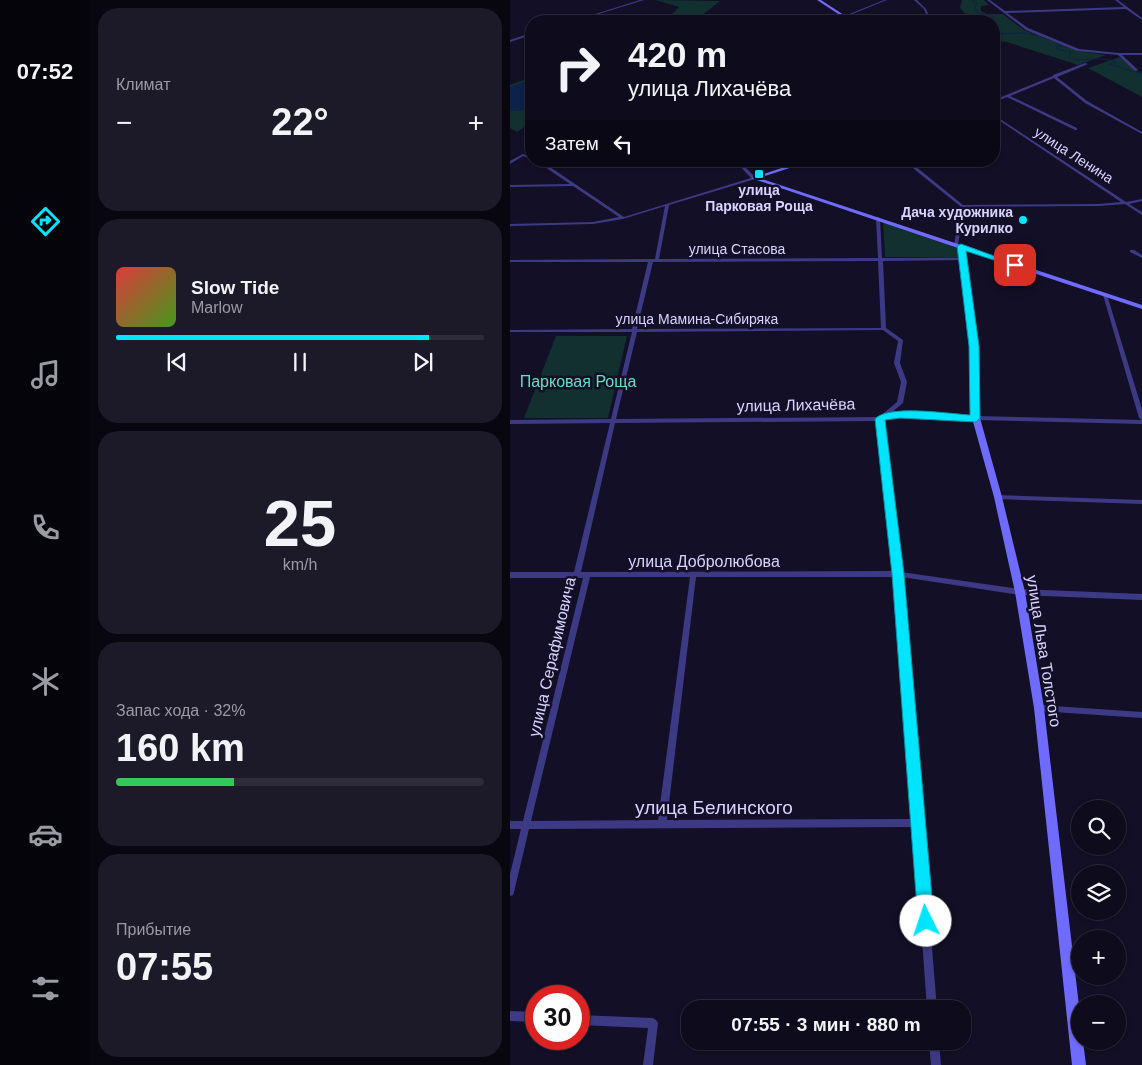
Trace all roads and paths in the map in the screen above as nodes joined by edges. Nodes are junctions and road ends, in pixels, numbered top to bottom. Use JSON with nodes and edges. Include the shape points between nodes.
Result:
{"nodes":[{"id":1,"x":643,"y":0,"type":"edge"},
{"id":2,"x":819,"y":0,"type":"edge"},
{"id":3,"x":886,"y":0,"type":"edge"},
{"id":4,"x":914,"y":0,"type":"edge"},
{"id":5,"x":988,"y":0,"type":"edge"},
{"id":6,"x":1116,"y":0,"type":"edge"},
{"id":7,"x":1127,"y":8,"type":"junction"},
{"id":8,"x":1005,"y":12,"type":"junction"},
{"id":9,"x":594,"y":15,"type":"edge"},
{"id":10,"x":842,"y":15,"type":"edge"},
{"id":11,"x":850,"y":15,"type":"edge"},
{"id":12,"x":928,"y":15,"type":"edge"},
{"id":13,"x":1142,"y":19,"type":"edge"},
{"id":14,"x":525,"y":36,"type":"edge"},
{"id":15,"x":510,"y":41,"type":"edge"},
{"id":16,"x":1119,"y":54,"type":"junction"},
{"id":17,"x":1142,"y":54,"type":"edge"},
{"id":18,"x":1086,"y":64,"type":"dead end"},
{"id":19,"x":1136,"y":70,"type":"dead end"},
{"id":20,"x":1054,"y":76,"type":"junction"},
{"id":21,"x":1008,"y":96,"type":"junction"},
{"id":22,"x":1000,"y":99,"type":"edge"},
{"id":23,"x":1000,"y":120,"type":"edge"},
{"id":24,"x":1076,"y":129,"type":"dead end"},
{"id":25,"x":1142,"y":133,"type":"edge"},
{"id":26,"x":525,"y":156,"type":"edge"},
{"id":27,"x":510,"y":163,"type":"edge"},
{"id":28,"x":547,"y":167,"type":"edge"},
{"id":29,"x":743,"y":167,"type":"edge"},
{"id":30,"x":790,"y":167,"type":"edge"},
{"id":31,"x":913,"y":167,"type":"edge"},
{"id":32,"x":754,"y":178,"type":"junction"},
{"id":33,"x":574,"y":185,"type":"junction"},
{"id":34,"x":510,"y":186,"type":"edge"},
{"id":35,"x":1142,"y":200,"type":"edge"},
{"id":36,"x":1127,"y":203,"type":"junction"},
{"id":37,"x":667,"y":206,"type":"junction"},
{"id":38,"x":962,"y":206,"type":"junction"},
{"id":39,"x":1142,"y":214,"type":"edge"},
{"id":40,"x":623,"y":218,"type":"junction"},
{"id":41,"x":878,"y":218,"type":"junction"},
{"id":42,"x":510,"y":225,"type":"edge"},
{"id":43,"x":959,"y":246,"type":"junction"},
{"id":44,"x":1132,"y":251,"type":"dead end"},
{"id":45,"x":1142,"y":257,"type":"edge"},
{"id":46,"x":654,"y":260,"type":"junction"},
{"id":47,"x":881,"y":260,"type":"junction"},
{"id":48,"x":964,"y":260,"type":"junction"},
{"id":49,"x":510,"y":261,"type":"edge"},
{"id":50,"x":1105,"y":295,"type":"junction"},
{"id":51,"x":1142,"y":307,"type":"edge"},
{"id":52,"x":884,"y":329,"type":"junction"},
{"id":53,"x":510,"y":331,"type":"edge"},
{"id":54,"x":633,"y":331,"type":"junction"},
{"id":55,"x":976,"y":418,"type":"junction"},
{"id":56,"x":880,"y":419,"type":"junction"},
{"id":57,"x":613,"y":420,"type":"junction"},
{"id":58,"x":1142,"y":420,"type":"edge"},
{"id":59,"x":510,"y":422,"type":"edge"},
{"id":60,"x":998,"y":497,"type":"junction"},
{"id":61,"x":1142,"y":502,"type":"edge"},
{"id":62,"x":898,"y":574,"type":"junction"},
{"id":63,"x":576,"y":575,"type":"junction"},
{"id":64,"x":587,"y":575,"type":"junction"},
{"id":65,"x":510,"y":576,"type":"edge"},
{"id":66,"x":693,"y":576,"type":"junction"},
{"id":67,"x":1020,"y":592,"type":"junction"},
{"id":68,"x":1142,"y":597,"type":"edge"},
{"id":69,"x":1039,"y":708,"type":"junction"},
{"id":70,"x":1142,"y":715,"type":"edge"},
{"id":71,"x":918,"y":823,"type":"junction"},
{"id":72,"x":662,"y":824,"type":"junction"},
{"id":73,"x":510,"y":825,"type":"edge"},
{"id":74,"x":527,"y":825,"type":"junction"},
{"id":75,"x":510,"y":892,"type":"edge"},
{"id":76,"x":931,"y":1000,"type":"edge"},
{"id":77,"x":510,"y":1016,"type":"edge"},
{"id":78,"x":525,"y":1017,"type":"edge"},
{"id":79,"x":590,"y":1020,"type":"edge"},
{"id":80,"x":935,"y":1050,"type":"edge"},
{"id":81,"x":648,"y":1065,"type":"edge"},
{"id":82,"x":936,"y":1065,"type":"edge"},
{"id":83,"x":1080,"y":1065,"type":"edge"}],
"edges":[{"from":1,"to":9,"type":"street"},
{"from":2,"to":10,"type":"street"},
{"from":3,"to":11,"type":"street"},
{"from":4,"to":12,"type":"street"},
{"from":5,"to":8,"type":"street"},
{"from":6,"to":7,"type":"street"},
{"from":7,"to":8,"type":"street"},
{"from":7,"to":13,"type":"street"},
{"from":8,"to":16,"type":"street","via":[[1027,29],[1071,47]]},
{"from":14,"to":15,"type":"street"},
{"from":16,"to":17,"type":"street"},
{"from":16,"to":19,"type":"street"},
{"from":18,"to":20,"type":"street"},
{"from":20,"to":21,"type":"street"},
{"from":20,"to":25,"type":"street","via":[[1086,102]]},
{"from":21,"to":22,"type":"street"},
{"from":21,"to":24,"type":"street"},
{"from":23,"to":36,"type":"street","name":"улица Ленина"},
{"from":26,"to":27,"type":"street"},
{"from":28,"to":33,"type":"street"},
{"from":29,"to":32,"type":"street"},
{"from":30,"to":32,"type":"street"},
{"from":31,"to":38,"type":"street"},
{"from":32,"to":37,"type":"street"},
{"from":32,"to":41,"type":"street"},
{"from":33,"to":34,"type":"street"},
{"from":33,"to":40,"type":"street"},
{"from":35,"to":36,"type":"street"},
{"from":36,"to":38,"type":"street"},
{"from":36,"to":39,"type":"street","name":"улица Ленина"},
{"from":37,"to":40,"type":"street"},
{"from":37,"to":46,"type":"street","name":"улица Серафимовича"},
{"from":38,"to":43,"type":"street"},
{"from":40,"to":42,"type":"street","via":[[593,223]]},
{"from":41,"to":43,"type":"street"},
{"from":41,"to":47,"type":"street"},
{"from":43,"to":48,"type":"street","name":"улица Льва Толстого"},
{"from":43,"to":50,"type":"street"},
{"from":44,"to":45,"type":"street"},
{"from":46,"to":47,"type":"street","name":"улица Стасова"},
{"from":46,"to":49,"type":"street","name":"улица Стасова"},
{"from":46,"to":54,"type":"street","name":"улица Серафимовича"},
{"from":47,"to":48,"type":"street","name":"улица Стасова"},
{"from":47,"to":52,"type":"street"},
{"from":48,"to":55,"type":"street","name":"улица Льва Толстого","via":[[974,346]]},
{"from":50,"to":51,"type":"street"},
{"from":50,"to":58,"type":"street"},
{"from":52,"to":54,"type":"street","name":"улица Мамина-Сибиряка"},
{"from":52,"to":56,"type":"street","via":[[900,340],[897,362],[904,382],[900,403]]},
{"from":53,"to":54,"type":"street","name":"улица Мамина-Сибиряка"},
{"from":54,"to":57,"type":"street","name":"улица Серафимовича"},
{"from":55,"to":56,"type":"street","name":"улица Лихачёва","via":[[900,414]]},
{"from":55,"to":58,"type":"street","name":"улица Лихачёва"},
{"from":55,"to":60,"type":"street","name":"улица Льва Толстого"},
{"from":56,"to":57,"type":"street","name":"улица Лихачёва"},
{"from":56,"to":62,"type":"street"},
{"from":57,"to":59,"type":"street","name":"улица Лихачёва"},
{"from":57,"to":63,"type":"street","name":"улица Серафимовича"},
{"from":60,"to":61,"type":"street"},
{"from":60,"to":67,"type":"street","name":"улица Льва Толстого"},
{"from":62,"to":66,"type":"street","name":"улица Добролюбова"},
{"from":62,"to":67,"type":"street","name":"улица Добролюбова"},
{"from":62,"to":71,"type":"street"},
{"from":63,"to":64,"type":"street","name":"улица Серафимовича"},
{"from":63,"to":65,"type":"street"},
{"from":64,"to":66,"type":"street","name":"улица Добролюбова"},
{"from":64,"to":74,"type":"street","name":"улица Серафимовича"},
{"from":66,"to":72,"type":"street"},
{"from":67,"to":68,"type":"street","name":"улица Добролюбова"},
{"from":67,"to":69,"type":"street","name":"улица Льва Толстого"},
{"from":69,"to":70,"type":"street"},
{"from":69,"to":83,"type":"street","name":"улица Льва Толстого"},
{"from":71,"to":72,"type":"street","name":"улица Белинского"},
{"from":71,"to":76,"type":"street"},
{"from":72,"to":74,"type":"street","name":"улица Белинского"},
{"from":73,"to":74,"type":"street","name":"улица Белинского"},
{"from":74,"to":75,"type":"street","name":"улица Серафимовича"},
{"from":77,"to":78,"type":"street"},
{"from":79,"to":81,"type":"street","via":[[653,1023]]},
{"from":80,"to":82,"type":"street"}]}
